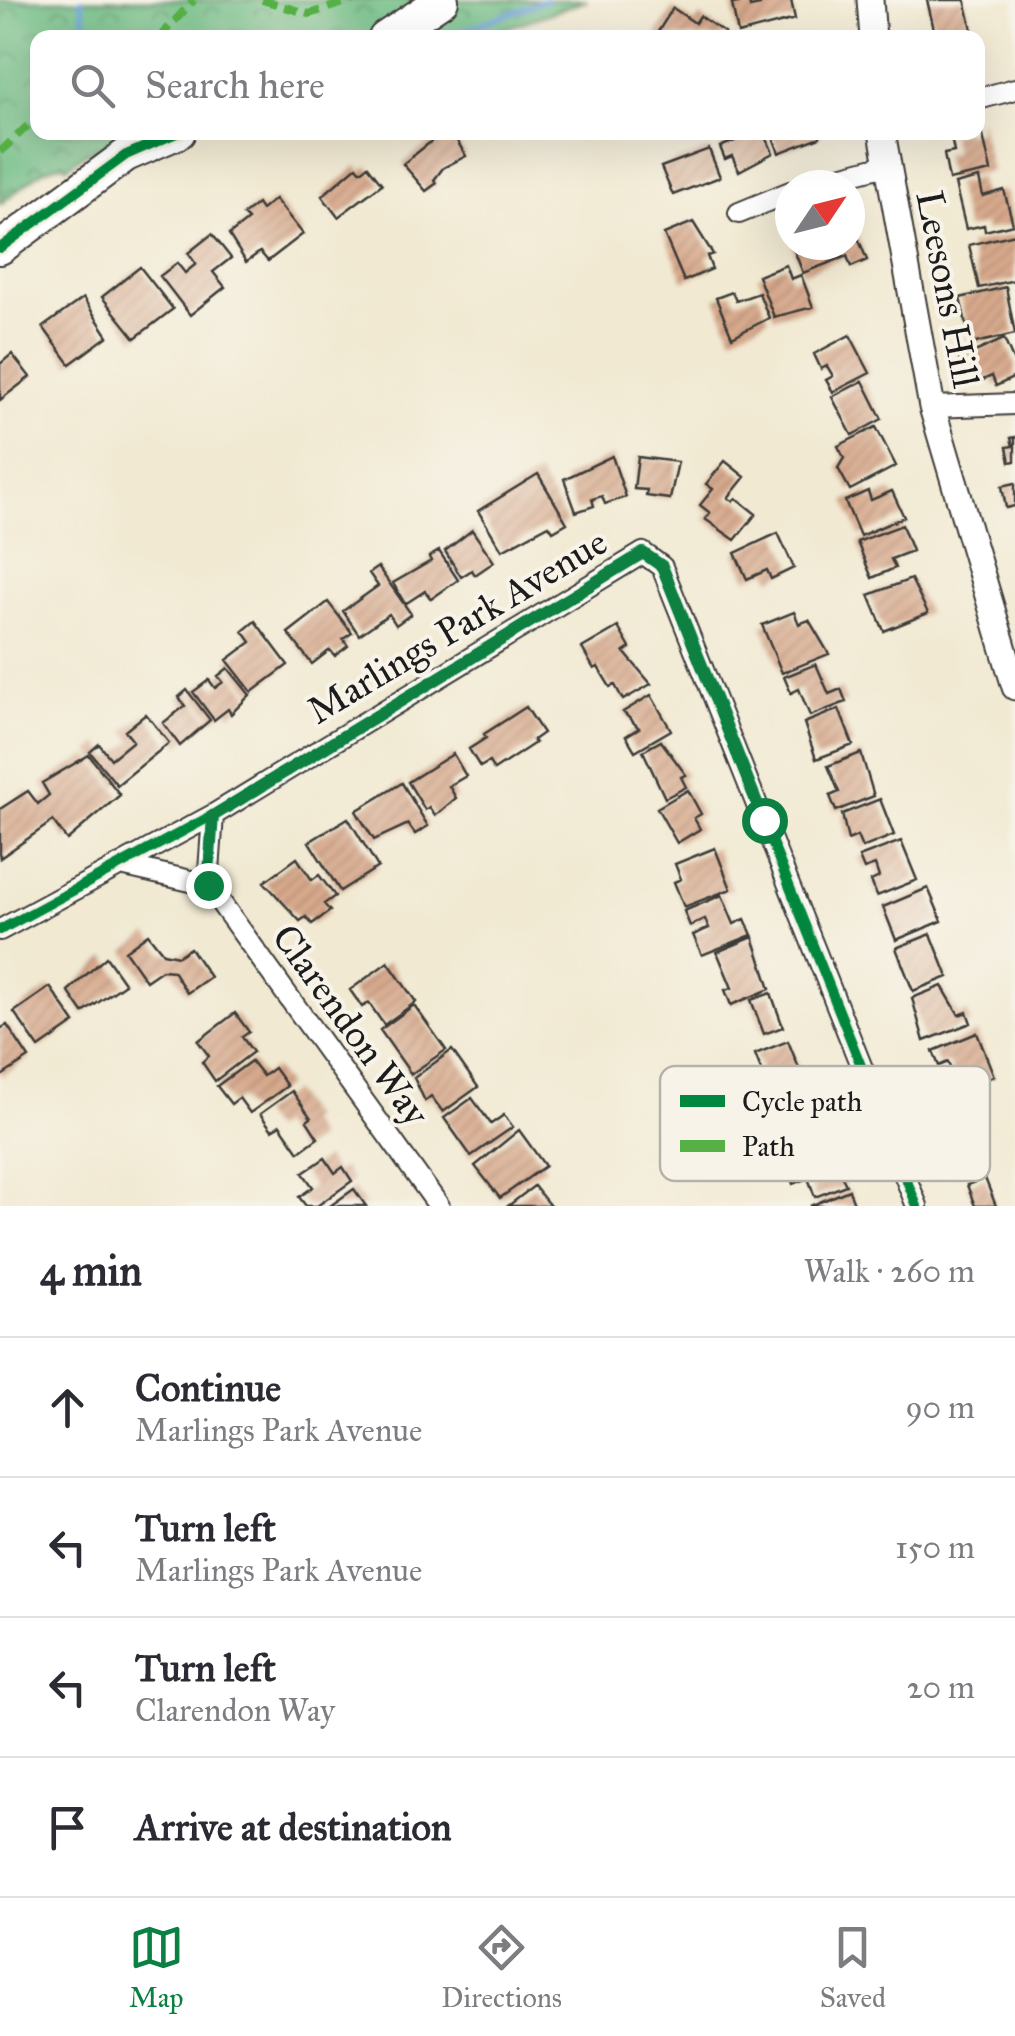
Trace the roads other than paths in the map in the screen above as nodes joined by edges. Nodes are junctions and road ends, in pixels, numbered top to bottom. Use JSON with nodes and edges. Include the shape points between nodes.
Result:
{"nodes":[{"id":1,"x":442,"y":0,"type":"edge"},
{"id":2,"x":870,"y":0,"type":"edge"},
{"id":3,"x":397,"y":30,"type":"edge"},
{"id":4,"x":872,"y":30,"type":"edge"},
{"id":5,"x":1015,"y":89,"type":"edge"},
{"id":6,"x":985,"y":97,"type":"edge"},
{"id":7,"x":161,"y":140,"type":"edge"},
{"id":8,"x":883,"y":140,"type":"edge"},
{"id":9,"x":886,"y":164,"type":"junction"},
{"id":10,"x":864,"y":170,"type":"edge"},
{"id":11,"x":775,"y":198,"type":"edge"},
{"id":12,"x":739,"y":213,"type":"dead end"},
{"id":13,"x":0,"y":248,"type":"edge"},
{"id":14,"x":1015,"y":404,"type":"edge"},
{"id":15,"x":932,"y":407,"type":"junction"},
{"id":16,"x":1015,"y":687,"type":"edge"},
{"id":17,"x":213,"y":816,"type":"junction"},
{"id":18,"x":120,"y":865,"type":"junction"},
{"id":19,"x":208,"y":885,"type":"junction"},
{"id":20,"x":0,"y":930,"type":"edge"},
{"id":21,"x":862,"y":1066,"type":"edge"},
{"id":22,"x":908,"y":1181,"type":"edge"},
{"id":23,"x":438,"y":1206,"type":"edge"},
{"id":24,"x":918,"y":1206,"type":"edge"}],
"edges":[{"from":1,"to":3,"type":"main road"},
{"from":2,"to":4,"type":"street"},
{"from":5,"to":6,"type":"street"},
{"from":7,"to":13,"type":"main road","via":[[126,156]]},
{"from":8,"to":9,"type":"street","name":"Leesons Hill"},
{"from":9,"to":10,"type":"street"},
{"from":9,"to":15,"type":"street","name":"Leesons Hill"},
{"from":11,"to":12,"type":"street"},
{"from":14,"to":15,"type":"street"},
{"from":15,"to":16,"type":"street","name":"Leesons Hill"},
{"from":17,"to":18,"type":"street","name":"Marlings Park Avenue"},
{"from":17,"to":19,"type":"street"},
{"from":17,"to":21,"type":"street","name":"Marlings Park Avenue","via":[[643,553],[662,566]]},
{"from":18,"to":19,"type":"street"},
{"from":18,"to":20,"type":"street","name":"Marlings Park Avenue"},
{"from":19,"to":23,"type":"street","name":"Clarendon Way"},
{"from":22,"to":24,"type":"street","name":"Marlings Park Avenue"}]}
